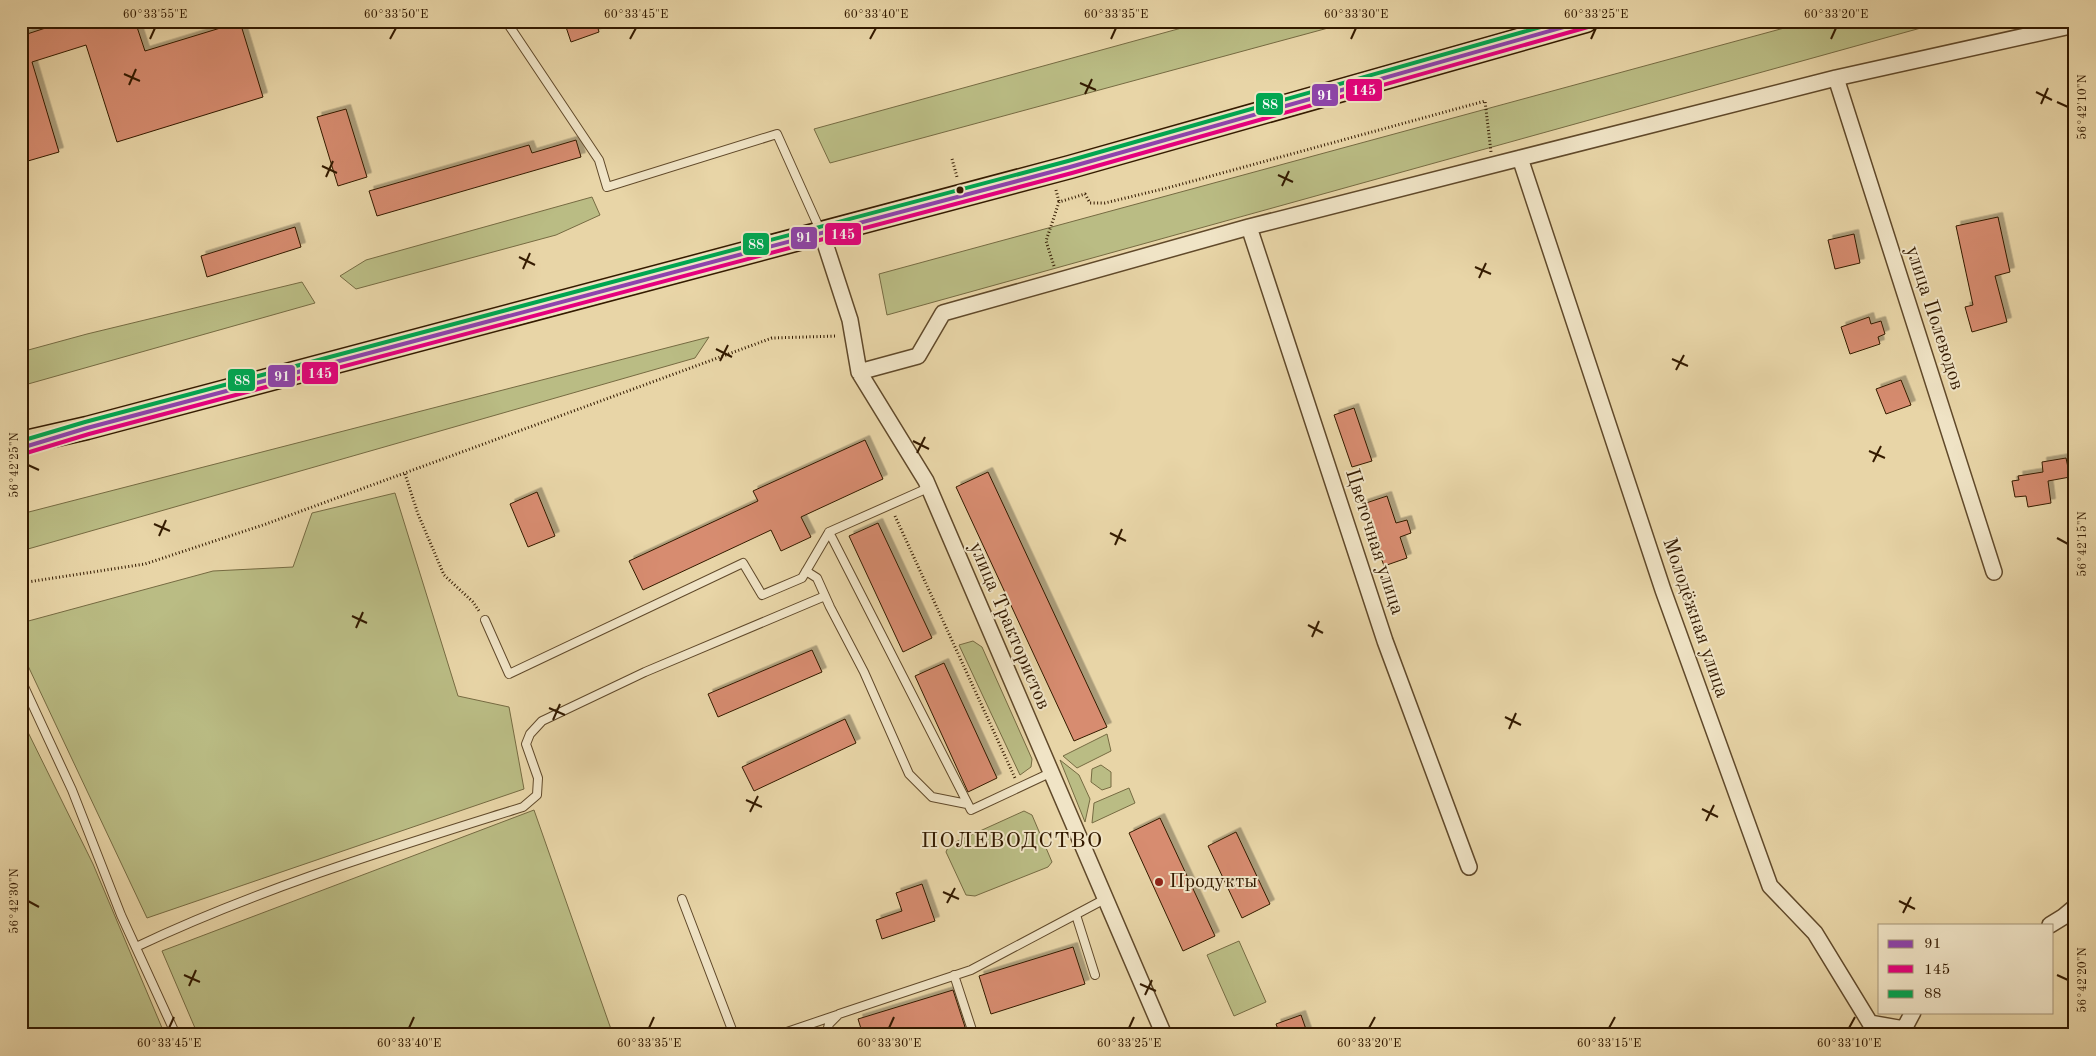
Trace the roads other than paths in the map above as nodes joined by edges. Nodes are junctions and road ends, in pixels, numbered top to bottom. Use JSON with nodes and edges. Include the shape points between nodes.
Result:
{"nodes":[{"id":1,"x":506,"y":21,"type":"edge"},
{"id":2,"x":1586,"y":21,"type":"edge"},
{"id":3,"x":2075,"y":24,"type":"edge"},
{"id":4,"x":1836,"y":78,"type":"junction"},
{"id":5,"x":1520,"y":158,"type":"junction"},
{"id":6,"x":1249,"y":227,"type":"junction"},
{"id":7,"x":822,"y":234,"type":"junction"},
{"id":8,"x":860,"y":372,"type":"junction"},
{"id":9,"x":87,"y":428,"type":"junction"},
{"id":10,"x":21,"y":443,"type":"edge"},
{"id":11,"x":21,"y":448,"type":"edge"},
{"id":12,"x":928,"y":488,"type":"junction"},
{"id":13,"x":829,"y":532,"type":"junction"},
{"id":14,"x":806,"y":571,"type":"junction"},
{"id":15,"x":1994,"y":572,"type":"dead end"},
{"id":16,"x":825,"y":596,"type":"junction"},
{"id":17,"x":485,"y":620,"type":"road end"},
{"id":18,"x":21,"y":680,"type":"edge"},
{"id":19,"x":1050,"y":773,"type":"junction"},
{"id":20,"x":968,"y":804,"type":"junction"},
{"id":21,"x":1469,"y":868,"type":"dead end"},
{"id":22,"x":682,"y":898,"type":"dead end"},
{"id":23,"x":1105,"y":899,"type":"junction"},
{"id":24,"x":2075,"y":907,"type":"edge"},
{"id":25,"x":1076,"y":915,"type":"junction"},
{"id":26,"x":2052,"y":924,"type":"edge"},
{"id":27,"x":136,"y":947,"type":"junction"},
{"id":28,"x":954,"y":975,"type":"junction"},
{"id":29,"x":1095,"y":975,"type":"dead end"},
{"id":30,"x":839,"y":1014,"type":"junction"},
{"id":31,"x":1913,"y":1014,"type":"edge"},
{"id":32,"x":972,"y":1030,"type":"dead end"},
{"id":33,"x":1909,"y":1032,"type":"edge"},
{"id":34,"x":176,"y":1035,"type":"edge"},
{"id":35,"x":734,"y":1035,"type":"edge"},
{"id":36,"x":778,"y":1035,"type":"edge"},
{"id":37,"x":826,"y":1035,"type":"edge"},
{"id":38,"x":1164,"y":1035,"type":"edge"}],
"edges":[{"from":1,"to":7,"type":"lane","via":[[599,160],[607,187],[777,134]]},
{"from":2,"to":7,"type":"main road"},
{"from":3,"to":4,"type":"street"},
{"from":4,"to":5,"type":"street"},
{"from":4,"to":15,"type":"street","name":"улица Полеводов"},
{"from":5,"to":6,"type":"street"},
{"from":5,"to":33,"type":"street","name":"Молодёжная улица","via":[[1663,590],[1770,886],[1815,933],[1870,1023]]},
{"from":6,"to":8,"type":"street","via":[[943,313],[918,356]]},
{"from":6,"to":21,"type":"street","name":"Цветочная улица","via":[[1385,642]]},
{"from":7,"to":8,"type":"street","name":"улица Трактористов","via":[[850,320]]},
{"from":7,"to":9,"type":"main road"},
{"from":8,"to":12,"type":"street","name":"улица Трактористов"},
{"from":9,"to":10,"type":"main road"},
{"from":9,"to":11,"type":"main road"},
{"from":12,"to":13,"type":"lane"},
{"from":12,"to":19,"type":"street","name":"улица Трактористов"},
{"from":13,"to":14,"type":"lane"},
{"from":13,"to":20,"type":"lane"},
{"from":14,"to":16,"type":"lane","via":[[818,578]]},
{"from":14,"to":17,"type":"lane","via":[[802,578],[762,595],[743,563],[509,674]]},
{"from":16,"to":20,"type":"lane","via":[[864,672],[909,774],[932,797]]},
{"from":16,"to":27,"type":"lane","via":[[645,672],[542,721],[526,744],[538,778],[536,794],[523,807],[361,858],[186,923]]},
{"from":18,"to":27,"type":"lane","via":[[72,790]]},
{"from":19,"to":20,"type":"lane","via":[[971,810]]},
{"from":19,"to":23,"type":"street","name":"улица Трактористов"},
{"from":22,"to":35,"type":"lane"},
{"from":23,"to":25,"type":"lane"},
{"from":23,"to":38,"type":"street","name":"улица Трактористов"},
{"from":24,"to":26,"type":"street"},
{"from":25,"to":28,"type":"lane","via":[[975,969]]},
{"from":25,"to":29,"type":"lane"},
{"from":27,"to":34,"type":"lane"},
{"from":28,"to":30,"type":"lane"},
{"from":28,"to":32,"type":"lane"},
{"from":30,"to":36,"type":"lane"},
{"from":30,"to":37,"type":"lane","via":[[829,1024]]},
{"from":31,"to":33,"type":"street"}]}
